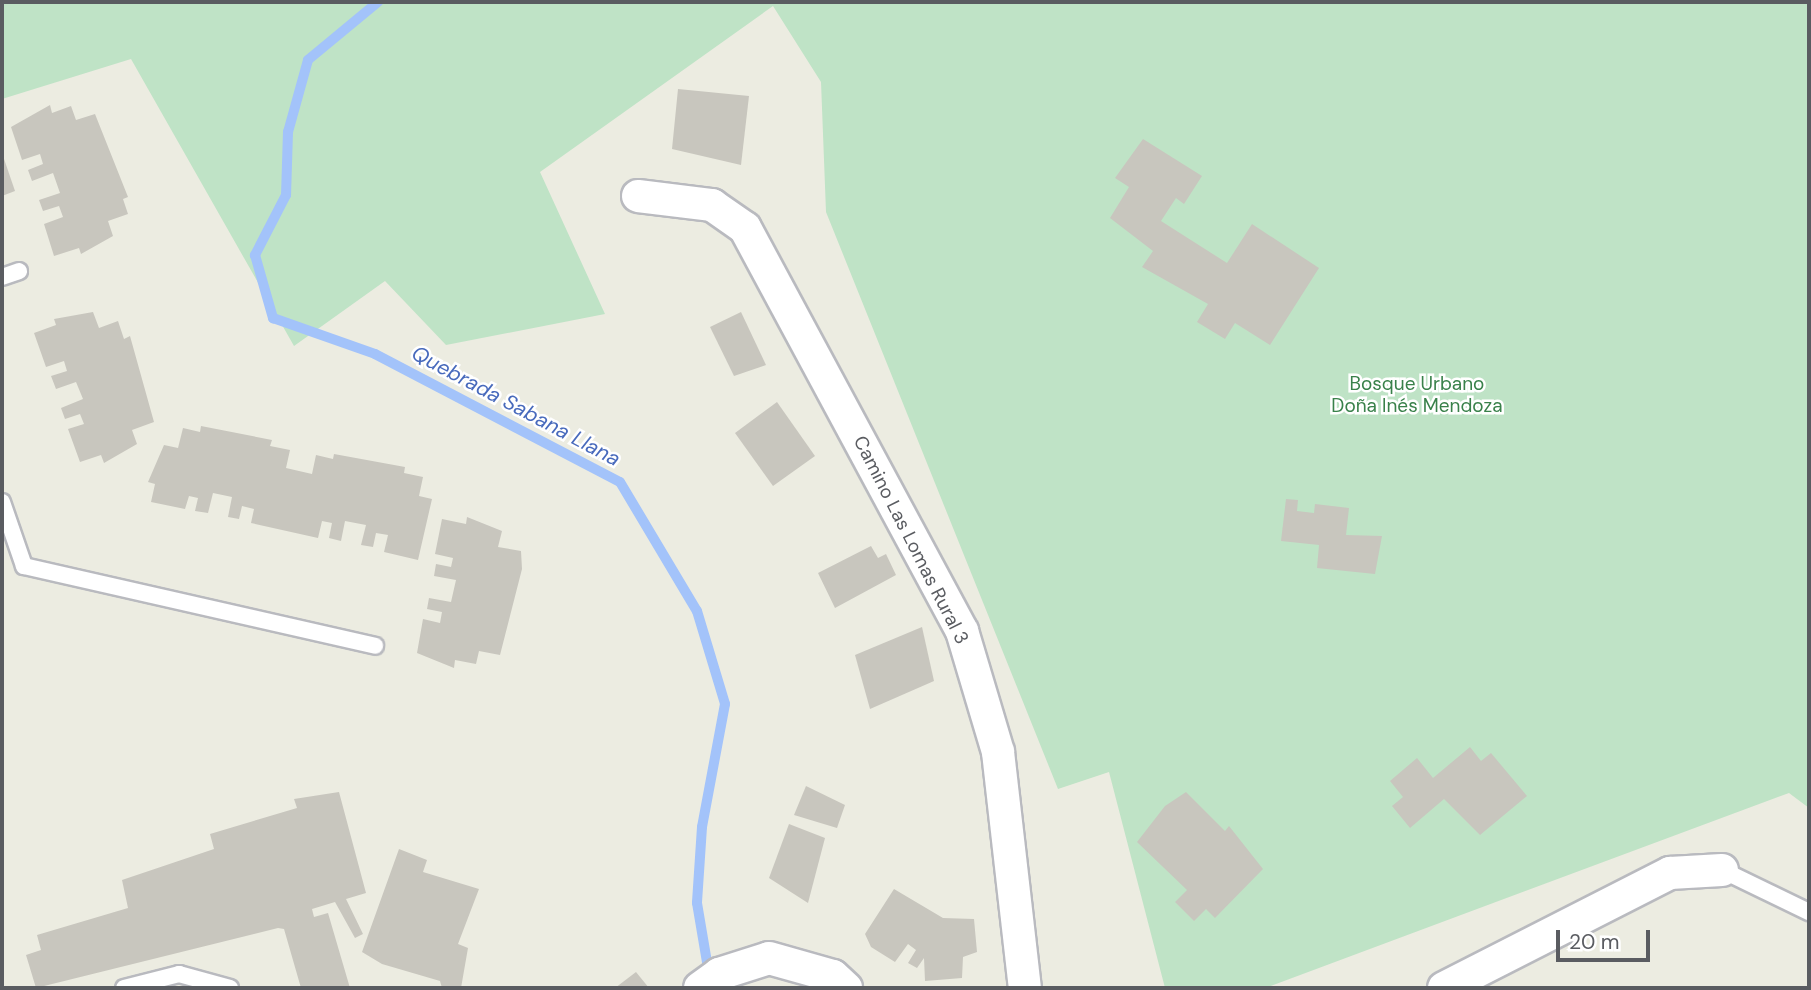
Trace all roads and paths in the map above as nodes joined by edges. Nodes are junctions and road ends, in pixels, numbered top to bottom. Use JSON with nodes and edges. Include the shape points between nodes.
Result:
{"nodes":[{"id":1,"x":638,"y":196,"type":"dead end"},
{"id":2,"x":19,"y":271,"type":"dead end"},
{"id":3,"x":2,"y":277,"type":"edge"},
{"id":4,"x":2,"y":502,"type":"edge"},
{"id":5,"x":375,"y":646,"type":"dead end"},
{"id":6,"x":1722,"y":870,"type":"joint"},
{"id":7,"x":1809,"y":912,"type":"edge"},
{"id":8,"x":124,"y":988,"type":"edge"},
{"id":9,"x":230,"y":988,"type":"edge"},
{"id":10,"x":700,"y":988,"type":"edge"},
{"id":11,"x":846,"y":988,"type":"edge"},
{"id":12,"x":1025,"y":988,"type":"edge"},
{"id":13,"x":1444,"y":988,"type":"edge"}],
"edges":[{"from":1,"to":12,"type":"street","name":"Camino Las Lomas Rural 3","via":[[712,205],[745,228],[962,631],[998,752]]},
{"from":2,"to":3,"type":"lane"},
{"from":4,"to":5,"type":"lane","via":[[24,566]]},
{"from":6,"to":7,"type":"lane"},
{"from":6,"to":13,"type":"street","via":[[1670,873]]},
{"from":8,"to":9,"type":"lane","via":[[178,974]]},
{"from":10,"to":11,"type":"street","via":[[719,974],[769,958],[833,976]]}]}
